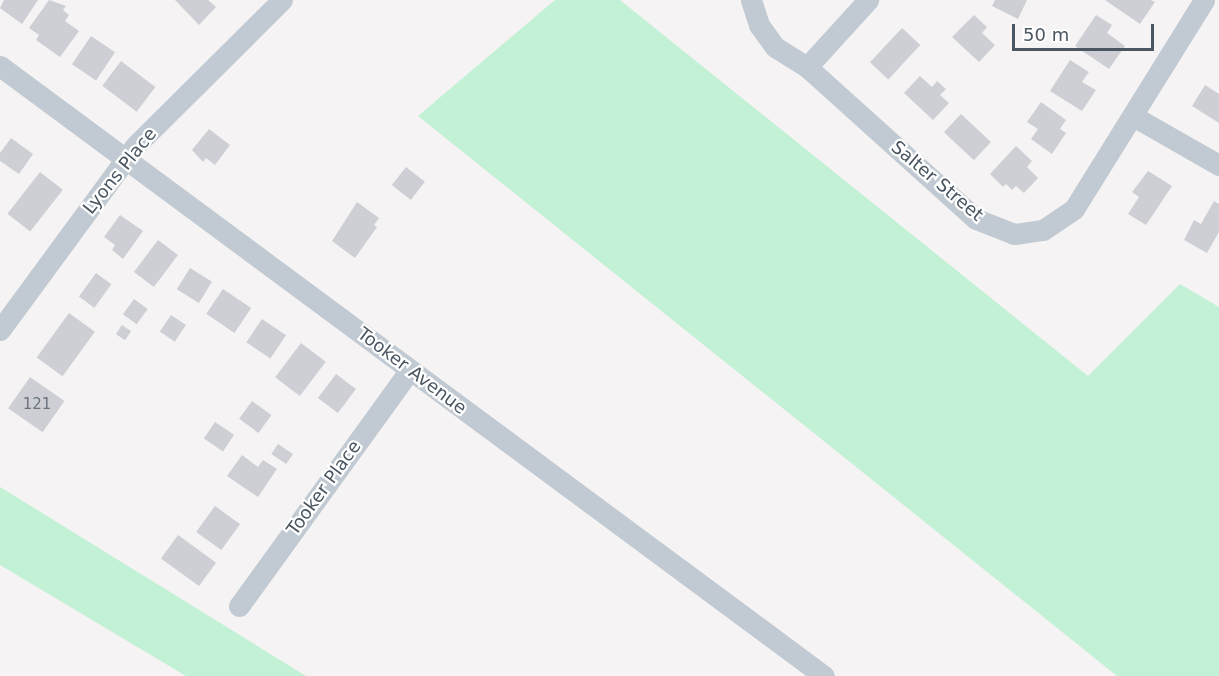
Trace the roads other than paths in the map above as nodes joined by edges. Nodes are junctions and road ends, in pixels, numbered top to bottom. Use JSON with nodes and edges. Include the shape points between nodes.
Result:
{"nodes":[{"id":1,"x":282,"y":0,"type":"edge"},
{"id":2,"x":751,"y":0,"type":"edge"},
{"id":3,"x":868,"y":0,"type":"edge"},
{"id":4,"x":1204,"y":0,"type":"edge"},
{"id":5,"x":0,"y":66,"type":"edge"},
{"id":6,"x":807,"y":67,"type":"junction"},
{"id":7,"x":1133,"y":116,"type":"junction"},
{"id":8,"x":126,"y":158,"type":"junction"},
{"id":9,"x":1219,"y":165,"type":"edge"},
{"id":10,"x":0,"y":330,"type":"edge"},
{"id":11,"x":410,"y":370,"type":"junction"},
{"id":12,"x":239,"y":606,"type":"dead end"},
{"id":13,"x":824,"y":676,"type":"edge"}],
"edges":[{"from":1,"to":8,"type":"street","name":"Lyons Place"},
{"from":2,"to":6,"type":"street","name":"Salter Street","via":[[759,25],[775,47]]},
{"from":3,"to":6,"type":"street"},
{"from":4,"to":7,"type":"street","name":"Salter Street"},
{"from":5,"to":8,"type":"street","name":"Tooker Avenue"},
{"from":6,"to":7,"type":"street","name":"Salter Street","via":[[976,219],[1014,234],[1043,230],[1074,208]]},
{"from":7,"to":9,"type":"street"},
{"from":8,"to":10,"type":"street","name":"Lyons Place"},
{"from":8,"to":11,"type":"street","name":"Tooker Avenue"},
{"from":11,"to":12,"type":"street","name":"Tooker Place"},
{"from":11,"to":13,"type":"street","name":"Tooker Avenue"}]}
